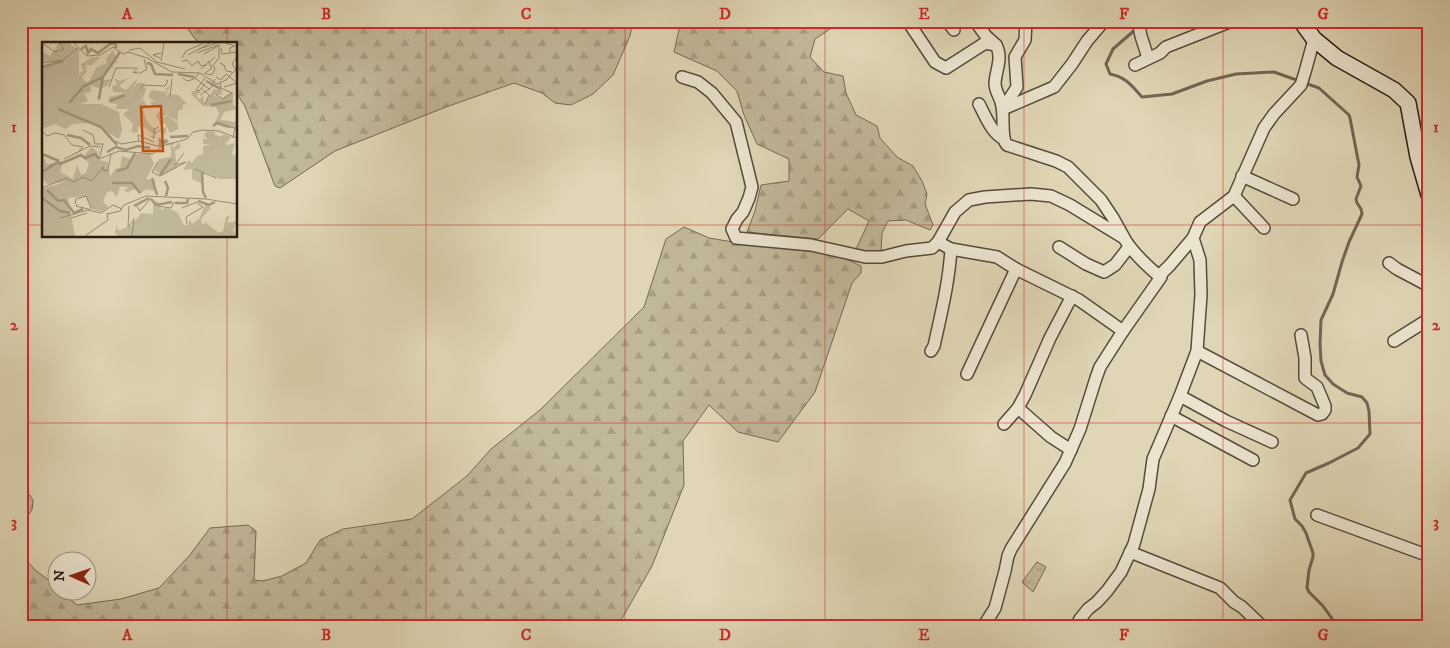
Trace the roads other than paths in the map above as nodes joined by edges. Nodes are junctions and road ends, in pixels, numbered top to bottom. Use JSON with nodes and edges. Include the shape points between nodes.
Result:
{"nodes":[{"id":1,"x":975,"y":21,"type":"edge"},
{"id":2,"x":1026,"y":21,"type":"edge"},
{"id":3,"x":1104,"y":21,"type":"edge"},
{"id":4,"x":1138,"y":21,"type":"edge"},
{"id":5,"x":1232,"y":21,"type":"edge"},
{"id":6,"x":1301,"y":21,"type":"edge"},
{"id":7,"x":910,"y":26,"type":"edge"},
{"id":8,"x":1314,"y":39,"type":"junction"},
{"id":9,"x":996,"y":45,"type":"junction"},
{"id":10,"x":1148,"y":58,"type":"junction"},
{"id":11,"x":1135,"y":65,"type":"dead end"},
{"id":12,"x":682,"y":77,"type":"dead end"},
{"id":13,"x":979,"y":104,"type":"dead end"},
{"id":14,"x":1003,"y":109,"type":"junction"},
{"id":15,"x":1004,"y":139,"type":"junction"},
{"id":16,"x":1242,"y":176,"type":"junction"},
{"id":17,"x":1429,"y":195,"type":"edge"},
{"id":18,"x":1234,"y":196,"type":"junction"},
{"id":19,"x":1293,"y":199,"type":"dead end"},
{"id":20,"x":1264,"y":228,"type":"dead end"},
{"id":21,"x":1193,"y":238,"type":"junction"},
{"id":22,"x":938,"y":242,"type":"junction"},
{"id":23,"x":1126,"y":242,"type":"junction"},
{"id":24,"x":1059,"y":247,"type":"dead end"},
{"id":25,"x":951,"y":249,"type":"junction"},
{"id":26,"x":1389,"y":263,"type":"dead end"},
{"id":27,"x":1016,"y":268,"type":"junction"},
{"id":28,"x":1159,"y":276,"type":"junction"},
{"id":29,"x":1429,"y":286,"type":"edge"},
{"id":30,"x":1072,"y":296,"type":"junction"},
{"id":31,"x":1429,"y":319,"type":"edge"},
{"id":32,"x":1123,"y":331,"type":"junction"},
{"id":33,"x":1301,"y":335,"type":"dead end"},
{"id":34,"x":1394,"y":342,"type":"dead end"},
{"id":35,"x":931,"y":351,"type":"dead end"},
{"id":36,"x":1197,"y":351,"type":"junction"},
{"id":37,"x":967,"y":374,"type":"dead end"},
{"id":38,"x":1180,"y":396,"type":"junction"},
{"id":39,"x":1018,"y":408,"type":"junction"},
{"id":40,"x":1171,"y":416,"type":"junction"},
{"id":41,"x":1004,"y":424,"type":"dead end"},
{"id":42,"x":1272,"y":442,"type":"dead end"},
{"id":43,"x":1071,"y":450,"type":"junction"},
{"id":44,"x":1253,"y":460,"type":"dead end"},
{"id":45,"x":1317,"y":516,"type":"dead end"},
{"id":46,"x":1130,"y":552,"type":"junction"},
{"id":47,"x":1429,"y":556,"type":"edge"},
{"id":48,"x":983,"y":627,"type":"edge"},
{"id":49,"x":1076,"y":627,"type":"edge"},
{"id":50,"x":1263,"y":627,"type":"edge"}],
"edges":[{"from":1,"to":9,"type":"street"},
{"from":2,"to":14,"type":"street","via":[[1026,40],[1015,56],[1017,87]]},
{"from":3,"to":14,"type":"street","via":[[1054,87]]},
{"from":4,"to":10,"type":"street"},
{"from":5,"to":10,"type":"street","via":[[1166,47]]},
{"from":6,"to":8,"type":"street"},
{"from":7,"to":9,"type":"street","via":[[935,62],[946,68],[985,43]]},
{"from":8,"to":16,"type":"street","via":[[1301,85],[1264,128]]},
{"from":8,"to":17,"type":"street","via":[[1337,58],[1394,90],[1408,103]]},
{"from":9,"to":14,"type":"street","via":[[1000,51],[996,94]]},
{"from":10,"to":11,"type":"street"},
{"from":12,"to":22,"type":"street","via":[[698,82],[712,93],[736,122],[752,187],[743,212],[732,229],[736,238],[812,245],[882,257],[932,248]]},
{"from":13,"to":15,"type":"street","via":[[999,137]]},
{"from":14,"to":15,"type":"street"},
{"from":15,"to":23,"type":"street","via":[[1007,145],[1068,167],[1101,200]]},
{"from":16,"to":18,"type":"street"},
{"from":16,"to":19,"type":"street"},
{"from":18,"to":20,"type":"street"},
{"from":18,"to":21,"type":"street","via":[[1200,222]]},
{"from":21,"to":28,"type":"street"},
{"from":21,"to":36,"type":"street","via":[[1200,260]]},
{"from":22,"to":23,"type":"street","via":[[955,212],[969,200],[1031,194],[1051,196],[1070,205]]},
{"from":22,"to":25,"type":"street"},
{"from":23,"to":24,"type":"street","via":[[1114,265],[1104,272]]},
{"from":23,"to":28,"type":"street"},
{"from":25,"to":27,"type":"street","via":[[997,257]]},
{"from":25,"to":35,"type":"street","via":[[950,270]]},
{"from":26,"to":29,"type":"street"},
{"from":27,"to":30,"type":"street"},
{"from":27,"to":37,"type":"street"},
{"from":28,"to":32,"type":"street"},
{"from":30,"to":32,"type":"street"},
{"from":30,"to":39,"type":"street"},
{"from":31,"to":34,"type":"street"},
{"from":32,"to":43,"type":"street","via":[[1100,367]]},
{"from":33,"to":36,"type":"street","via":[[1306,378],[1318,388],[1325,406],[1322,414],[1318,415]]},
{"from":36,"to":38,"type":"street"},
{"from":38,"to":40,"type":"street"},
{"from":38,"to":42,"type":"street"},
{"from":39,"to":41,"type":"street"},
{"from":39,"to":43,"type":"street"},
{"from":40,"to":44,"type":"street"},
{"from":40,"to":46,"type":"street","via":[[1152,459],[1149,489]]},
{"from":43,"to":48,"type":"street","via":[[1011,549],[995,608]]},
{"from":45,"to":47,"type":"street"},
{"from":46,"to":49,"type":"street","via":[[1107,591],[1088,609]]},
{"from":46,"to":50,"type":"street","via":[[1220,588]]}]}
